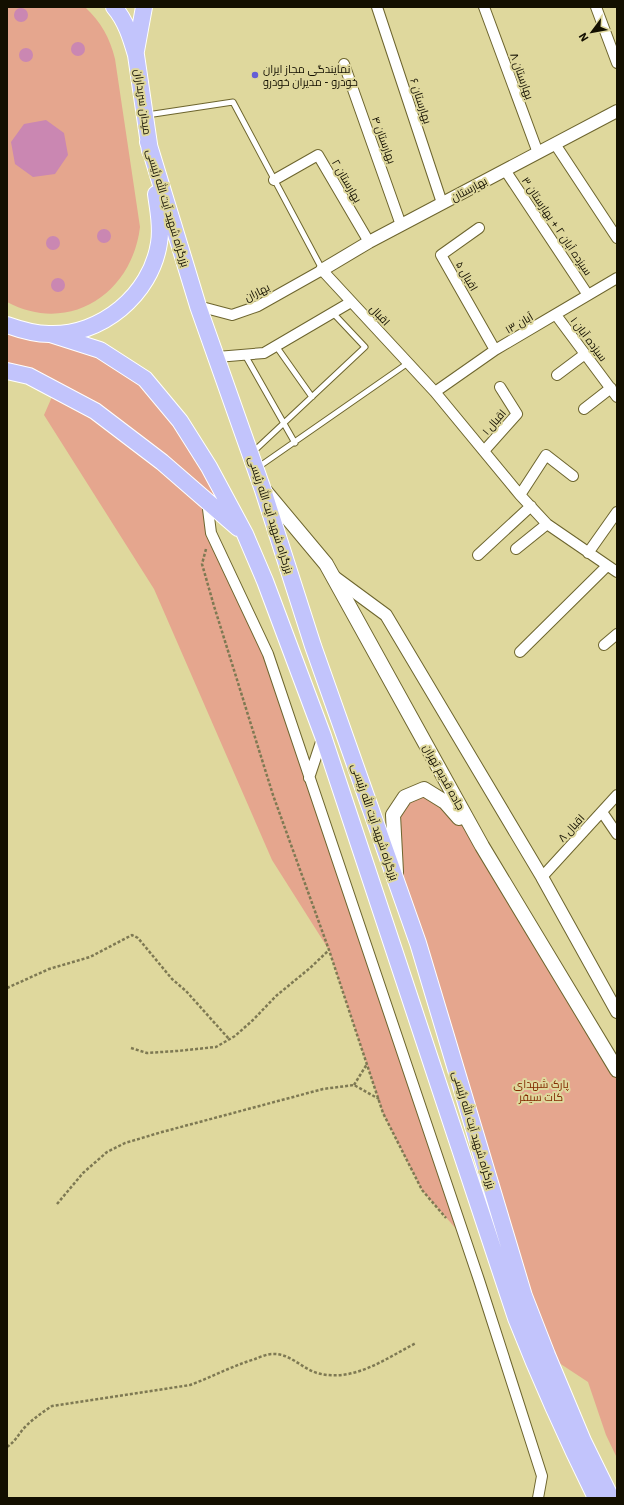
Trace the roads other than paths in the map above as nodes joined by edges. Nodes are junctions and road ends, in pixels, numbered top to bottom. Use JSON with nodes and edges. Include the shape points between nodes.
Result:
{"nodes":[{"id":1,"x":114,"y":7,"type":"edge"},
{"id":2,"x":144,"y":7,"type":"edge"},
{"id":3,"x":377,"y":7,"type":"edge"},
{"id":4,"x":484,"y":7,"type":"edge"},
{"id":5,"x":596,"y":7,"type":"edge"},
{"id":6,"x":136,"y":55,"type":"junction"},
{"id":7,"x":617,"y":63,"type":"edge"},
{"id":8,"x":344,"y":64,"type":"dead end"},
{"id":9,"x":617,"y":111,"type":"edge"},
{"id":10,"x":144,"y":115,"type":"junction"},
{"id":11,"x":148,"y":142,"type":"junction"},
{"id":12,"x":555,"y":144,"type":"junction"},
{"id":13,"x":538,"y":153,"type":"junction"},
{"id":14,"x":505,"y":170,"type":"junction"},
{"id":15,"x":274,"y":180,"type":"junction"},
{"id":16,"x":442,"y":203,"type":"junction"},
{"id":17,"x":401,"y":225,"type":"junction"},
{"id":18,"x":479,"y":228,"type":"dead end"},
{"id":19,"x":617,"y":238,"type":"edge"},
{"id":20,"x":369,"y":242,"type":"junction"},
{"id":21,"x":322,"y":270,"type":"junction"},
{"id":22,"x":617,"y":278,"type":"edge"},
{"id":23,"x":588,"y":295,"type":"junction"},
{"id":24,"x":351,"y":302,"type":"junction"},
{"id":25,"x":198,"y":306,"type":"junction"},
{"id":26,"x":333,"y":313,"type":"junction"},
{"id":27,"x":556,"y":315,"type":"junction"},
{"id":28,"x":7,"y":325,"type":"edge"},
{"id":29,"x":50,"y":334,"type":"junction"},
{"id":30,"x":276,"y":346,"type":"junction"},
{"id":31,"x":495,"y":350,"type":"junction"},
{"id":32,"x":585,"y":354,"type":"junction"},
{"id":33,"x":245,"y":355,"type":"junction"},
{"id":34,"x":217,"y":357,"type":"junction"},
{"id":35,"x":408,"y":363,"type":"junction"},
{"id":36,"x":7,"y":371,"type":"edge"},
{"id":37,"x":557,"y":375,"type":"dead end"},
{"id":38,"x":500,"y":387,"type":"dead end"},
{"id":39,"x":611,"y":388,"type":"junction"},
{"id":40,"x":434,"y":392,"type":"junction"},
{"id":41,"x":312,"y":397,"type":"junction"},
{"id":42,"x":617,"y":397,"type":"edge"},
{"id":43,"x":584,"y":409,"type":"dead end"},
{"id":44,"x":283,"y":423,"type":"junction"},
{"id":45,"x":294,"y":443,"type":"junction"},
{"id":46,"x":484,"y":451,"type":"junction"},
{"id":47,"x":253,"y":461,"type":"junction"},
{"id":48,"x":573,"y":476,"type":"dead end"},
{"id":49,"x":263,"y":490,"type":"junction"},
{"id":50,"x":520,"y":495,"type":"junction"},
{"id":51,"x":207,"y":501,"type":"junction"},
{"id":52,"x":531,"y":506,"type":"junction"},
{"id":53,"x":617,"y":512,"type":"edge"},
{"id":54,"x":547,"y":524,"type":"junction"},
{"id":55,"x":245,"y":534,"type":"junction"},
{"id":56,"x":516,"y":549,"type":"dead end"},
{"id":57,"x":588,"y":553,"type":"junction"},
{"id":58,"x":478,"y":555,"type":"dead end"},
{"id":59,"x":607,"y":566,"type":"junction"},
{"id":60,"x":617,"y":572,"type":"edge"},
{"id":61,"x":331,"y":574,"type":"junction"},
{"id":62,"x":617,"y":634,"type":"edge"},
{"id":63,"x":604,"y":646,"type":"dead end"},
{"id":64,"x":520,"y":652,"type":"dead end"},
{"id":65,"x":322,"y":736,"type":"junction"},
{"id":66,"x":309,"y":778,"type":"junction"},
{"id":67,"x":617,"y":795,"type":"edge"},
{"id":68,"x":602,"y":812,"type":"junction"},
{"id":69,"x":617,"y":834,"type":"edge"},
{"id":70,"x":482,"y":846,"type":"junction"},
{"id":71,"x":542,"y":877,"type":"junction"},
{"id":72,"x":396,"y":883,"type":"junction"},
{"id":73,"x":617,"y":1012,"type":"edge"},
{"id":74,"x":617,"y":1070,"type":"edge"},
{"id":75,"x":478,"y":1145,"type":"junction"},
{"id":76,"x":460,"y":1150,"type":"junction"},
{"id":77,"x":538,"y":1498,"type":"edge"},
{"id":78,"x":596,"y":1498,"type":"edge"},
{"id":79,"x":611,"y":1498,"type":"edge"}],
"edges":[{"from":1,"to":6,"type":"highway","name":"میدان سربداران","via":[[126,25]]},
{"from":2,"to":6,"type":"highway"},
{"from":3,"to":16,"type":"street","name":"بهارستان ۶"},
{"from":4,"to":13,"type":"street","name":"بهارستان ۸"},
{"from":5,"to":7,"type":"street"},
{"from":6,"to":10,"type":"highway","name":"میدان سربداران"},
{"from":8,"to":17,"type":"street","name":"بهارستان ۴"},
{"from":9,"to":12,"type":"street","name":"بهارستان"},
{"from":10,"to":11,"type":"highway","name":"میدان سربداران"},
{"from":10,"to":15,"type":"lane","name":"اقبال","via":[[233,102]]},
{"from":11,"to":25,"type":"highway","name":"بزرگراه شهید آیت الله رئیسی"},
{"from":11,"to":29,"type":"highway","name":"میدان سربداران","via":[[161,227],[157,251],[149,273],[132,298],[108,318],[80,330]]},
{"from":12,"to":13,"type":"street","name":"بهارستان"},
{"from":12,"to":19,"type":"street"},
{"from":13,"to":14,"type":"street","name":"بهارستان"},
{"from":14,"to":16,"type":"street","name":"بهارستان"},
{"from":14,"to":23,"type":"street","name":"سیزده آبان ۲ + بهارستان ۳"},
{"from":15,"to":20,"type":"street","name":"بهارستان ۲","via":[[318,155]]},
{"from":15,"to":21,"type":"lane","name":"اقبال"},
{"from":16,"to":17,"type":"street","name":"بهارستان"},
{"from":17,"to":20,"type":"street","name":"بهارستان"},
{"from":18,"to":31,"type":"street","name":"اقبال ۵","via":[[441,255]]},
{"from":20,"to":21,"type":"street","name":"بهارستان"},
{"from":21,"to":24,"type":"street","name":"اقبال"},
{"from":21,"to":25,"type":"street","name":"بهاران","via":[[258,306],[232,315]]},
{"from":22,"to":23,"type":"street","name":"۱۳ آبان"},
{"from":23,"to":27,"type":"street","name":"۱۳ آبان"},
{"from":24,"to":26,"type":"street"},
{"from":24,"to":35,"type":"street","name":"اقبال"},
{"from":25,"to":34,"type":"highway","name":"بزرگراه شهید آیت الله رئیسی"},
{"from":26,"to":30,"type":"street"},
{"from":26,"to":41,"type":"lane","via":[[365,348]]},
{"from":27,"to":31,"type":"street","name":"۱۳ آبان"},
{"from":27,"to":32,"type":"street","name":"سیزده آبان ۱"},
{"from":28,"to":29,"type":"highway","name":"میدان سربداران","via":[[34,333]]},
{"from":29,"to":55,"type":"highway","name":"بزرگراه شهید آیت الله رئیسی","via":[[100,350],[145,379],[180,421],[209,467]]},
{"from":30,"to":33,"type":"street","via":[[264,353]]},
{"from":30,"to":41,"type":"lane"},
{"from":31,"to":40,"type":"street","name":"۱۳ آبان"},
{"from":32,"to":37,"type":"street"},
{"from":32,"to":39,"type":"street","name":"سیزده آبان ۱"},
{"from":33,"to":34,"type":"street"},
{"from":33,"to":44,"type":"lane"},
{"from":34,"to":47,"type":"highway","name":"بزرگراه شهید آیت الله رئیسی"},
{"from":35,"to":40,"type":"street","name":"اقبال"},
{"from":35,"to":45,"type":"lane"},
{"from":36,"to":51,"type":"highway","via":[[29,376],[95,411],[162,462]]},
{"from":38,"to":46,"type":"street","name":"اقبال ۱","via":[[517,414]]},
{"from":39,"to":42,"type":"street","name":"سیزده آبان ۱"},
{"from":39,"to":43,"type":"street"},
{"from":40,"to":46,"type":"street","name":"اقبال"},
{"from":41,"to":44,"type":"lane"},
{"from":44,"to":45,"type":"lane"},
{"from":44,"to":47,"type":"lane"},
{"from":45,"to":47,"type":"lane"},
{"from":46,"to":50,"type":"street","name":"اقبال"},
{"from":47,"to":49,"type":"highway","name":"بزرگراه شهید آیت الله رئیسی"},
{"from":48,"to":50,"type":"street","via":[[546,455]]},
{"from":49,"to":61,"type":"main road","name":"جاده قدیم تهران","via":[[326,564]]},
{"from":49,"to":72,"type":"highway","name":"بزرگراه شهید آیت الله رئیسی","via":[[313,646]]},
{"from":50,"to":52,"type":"street","name":"اقبال"},
{"from":51,"to":55,"type":"highway"},
{"from":51,"to":66,"type":"street","via":[[211,533],[268,654]]},
{"from":52,"to":54,"type":"street","name":"اقبال"},
{"from":52,"to":58,"type":"street"},
{"from":53,"to":57,"type":"street"},
{"from":54,"to":56,"type":"street"},
{"from":54,"to":57,"type":"street","name":"اقبال"},
{"from":55,"to":65,"type":"highway","name":"بزرگراه شهید آیت الله رئیسی","via":[[266,581]]},
{"from":57,"to":59,"type":"street","name":"اقبال"},
{"from":59,"to":60,"type":"street","name":"اقبال"},
{"from":59,"to":64,"type":"street"},
{"from":61,"to":70,"type":"main road","name":"جاده قدیم تهران"},
{"from":61,"to":71,"type":"street","via":[[386,615]]},
{"from":62,"to":63,"type":"street"},
{"from":65,"to":66,"type":"street"},
{"from":65,"to":76,"type":"highway","name":"بزرگراه شهید آیت الله رئیسی"},
{"from":66,"to":77,"type":"street","via":[[532,1441],[542,1476]]},
{"from":67,"to":68,"type":"street","name":"اقبال ۸"},
{"from":68,"to":69,"type":"street"},
{"from":68,"to":71,"type":"street","name":"اقبال ۸"},
{"from":70,"to":72,"type":"main road","via":[[445,802],[424,789],[404,798],[393,815]]},
{"from":70,"to":74,"type":"main road","name":"جاده قدیم تهران"},
{"from":71,"to":73,"type":"street"},
{"from":72,"to":75,"type":"highway","name":"بزرگراه شهید آیت الله رئیسی","via":[[418,943]]},
{"from":75,"to":76,"type":"highway","via":[[472,1154],[467,1155]]},
{"from":75,"to":79,"type":"highway","name":"بزرگراه شهید آیت الله رئیسی","via":[[524,1296],[583,1441]]},
{"from":76,"to":78,"type":"highway","name":"بزرگراه شهید آیت الله رئیسی","via":[[516,1318],[546,1392]]}]}
